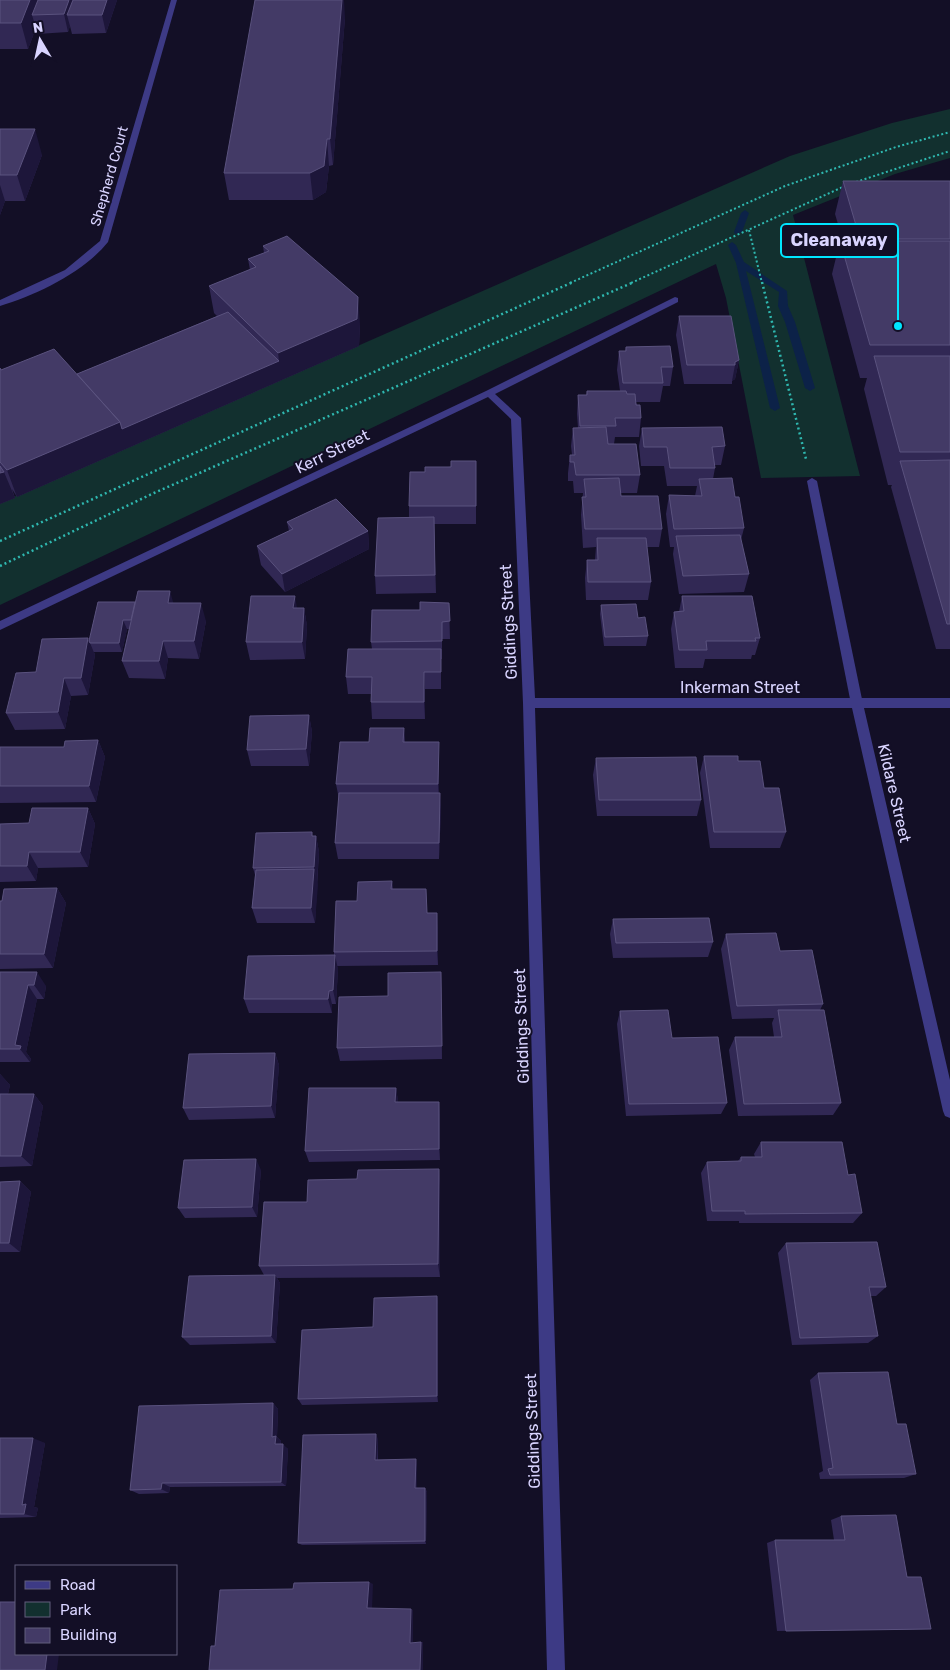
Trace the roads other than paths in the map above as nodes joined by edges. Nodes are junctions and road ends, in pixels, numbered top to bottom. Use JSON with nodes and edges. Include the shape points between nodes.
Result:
{"nodes":[{"id":1,"x":174,"y":0,"type":"edge"},
{"id":2,"x":675,"y":300,"type":"dead end"},
{"id":3,"x":0,"y":303,"type":"edge"},
{"id":4,"x":489,"y":393,"type":"junction"},
{"id":5,"x":812,"y":481,"type":"road end"},
{"id":6,"x":0,"y":626,"type":"edge"},
{"id":7,"x":529,"y":703,"type":"junction"},
{"id":8,"x":950,"y":703,"type":"edge"},
{"id":9,"x":857,"y":704,"type":"junction"},
{"id":10,"x":950,"y":1111,"type":"edge"},
{"id":11,"x":556,"y":1670,"type":"edge"}],
"edges":[{"from":1,"to":3,"type":"street","name":"Shepherd Court","via":[[104,242],[75,269]]},
{"from":2,"to":4,"type":"street","name":"Kerr Street"},
{"from":4,"to":6,"type":"street","name":"Kerr Street"},
{"from":4,"to":7,"type":"street","name":"Giddings Street","via":[[516,418]]},
{"from":5,"to":9,"type":"street","name":"Kildare Street"},
{"from":7,"to":9,"type":"street","name":"Inkerman Street"},
{"from":7,"to":11,"type":"street","name":"Giddings Street"},
{"from":8,"to":9,"type":"street","name":"Inkerman Street"},
{"from":9,"to":10,"type":"street","name":"Kildare Street"}]}
